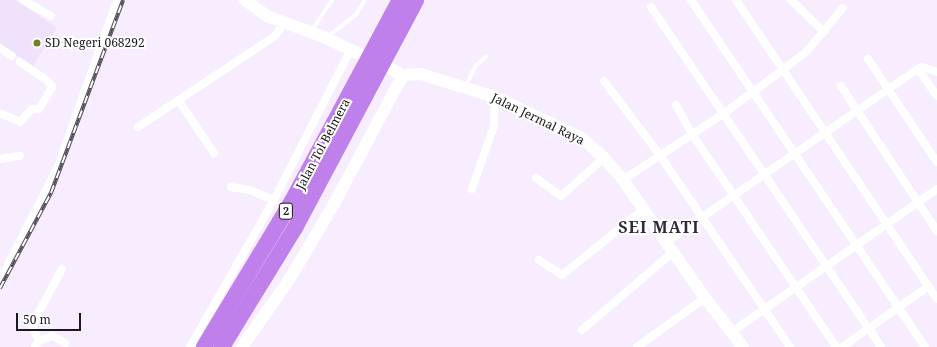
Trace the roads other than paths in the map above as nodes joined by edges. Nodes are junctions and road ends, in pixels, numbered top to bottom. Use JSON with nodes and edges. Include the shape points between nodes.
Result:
{"nodes":[{"id":1,"x":23,"y":0,"type":"edge"},
{"id":2,"x":117,"y":0,"type":"edge"},
{"id":3,"x":244,"y":0,"type":"edge"},
{"id":4,"x":332,"y":0,"type":"edge"},
{"id":5,"x":364,"y":0,"type":"edge"},
{"id":6,"x":400,"y":0,"type":"edge"},
{"id":7,"x":416,"y":0,"type":"edge"},
{"id":8,"x":691,"y":0,"type":"edge"},
{"id":9,"x":736,"y":0,"type":"edge"},
{"id":10,"x":790,"y":0,"type":"edge"},
{"id":11,"x":651,"y":7,"type":"dead end"},
{"id":12,"x":843,"y":8,"type":"dead end"},
{"id":13,"x":51,"y":16,"type":"dead end"},
{"id":14,"x":284,"y":24,"type":"junction"},
{"id":15,"x":311,"y":32,"type":"junction"},
{"id":16,"x":824,"y":32,"type":"junction"},
{"id":17,"x":326,"y":38,"type":"junction"},
{"id":18,"x":383,"y":46,"type":"junction"},
{"id":19,"x":0,"y":48,"type":"edge"},
{"id":20,"x":353,"y":50,"type":"junction"},
{"id":21,"x":12,"y":56,"type":"dead end"},
{"id":22,"x":486,"y":57,"type":"dead end"},
{"id":23,"x":868,"y":59,"type":"dead end"},
{"id":24,"x":20,"y":62,"type":"dead end"},
{"id":25,"x":918,"y":68,"type":"junction"},
{"id":26,"x":784,"y":69,"type":"junction"},
{"id":27,"x":937,"y":72,"type":"edge"},
{"id":28,"x":403,"y":75,"type":"junction"},
{"id":29,"x":368,"y":76,"type":"junction"},
{"id":30,"x":604,"y":81,"type":"dead end"},
{"id":31,"x":841,"y":86,"type":"dead end"},
{"id":32,"x":465,"y":87,"type":"junction"},
{"id":33,"x":888,"y":89,"type":"junction"},
{"id":34,"x":754,"y":92,"type":"junction"},
{"id":35,"x":937,"y":96,"type":"edge"},
{"id":36,"x":495,"y":97,"type":"junction"},
{"id":37,"x":179,"y":101,"type":"junction"},
{"id":38,"x":676,"y":105,"type":"dead end"},
{"id":39,"x":857,"y":111,"type":"junction"},
{"id":40,"x":0,"y":112,"type":"edge"},
{"id":41,"x":723,"y":114,"type":"junction"},
{"id":42,"x":138,"y":127,"type":"dead end"},
{"id":43,"x":826,"y":132,"type":"junction"},
{"id":44,"x":692,"y":134,"type":"junction"},
{"id":45,"x":214,"y":153,"type":"dead end"},
{"id":46,"x":795,"y":153,"type":"junction"},
{"id":47,"x":659,"y":154,"type":"junction"},
{"id":48,"x":20,"y":156,"type":"dead end"},
{"id":49,"x":604,"y":158,"type":"junction"},
{"id":50,"x":0,"y":159,"type":"edge"},
{"id":51,"x":937,"y":162,"type":"edge"},
{"id":52,"x":764,"y":174,"type":"junction"},
{"id":53,"x":536,"y":178,"type":"dead end"},
{"id":54,"x":623,"y":180,"type":"junction"},
{"id":55,"x":231,"y":187,"type":"dead end"},
{"id":56,"x":472,"y":189,"type":"dead end"},
{"id":57,"x":937,"y":189,"type":"edge"},
{"id":58,"x":733,"y":195,"type":"junction"},
{"id":59,"x":274,"y":200,"type":"junction"},
{"id":60,"x":918,"y":202,"type":"junction"},
{"id":61,"x":643,"y":210,"type":"junction"},
{"id":62,"x":702,"y":217,"type":"junction"},
{"id":63,"x":887,"y":224,"type":"junction"},
{"id":64,"x":937,"y":231,"type":"edge"},
{"id":65,"x":666,"y":242,"type":"junction"},
{"id":66,"x":857,"y":245,"type":"junction"},
{"id":67,"x":673,"y":252,"type":"junction"},
{"id":68,"x":539,"y":260,"type":"dead end"},
{"id":69,"x":826,"y":266,"type":"junction"},
{"id":70,"x":62,"y":269,"type":"dead end"},
{"id":71,"x":0,"y":281,"type":"edge"},
{"id":72,"x":929,"y":286,"type":"junction"},
{"id":73,"x":796,"y":288,"type":"junction"},
{"id":74,"x":705,"y":298,"type":"junction"},
{"id":75,"x":937,"y":298,"type":"edge"},
{"id":76,"x":898,"y":307,"type":"junction"},
{"id":77,"x":764,"y":309,"type":"junction"},
{"id":78,"x":869,"y":329,"type":"junction"},
{"id":79,"x":582,"y":330,"type":"dead end"},
{"id":80,"x":733,"y":332,"type":"junction"},
{"id":81,"x":65,"y":343,"type":"dead end"},
{"id":82,"x":37,"y":344,"type":"edge"},
{"id":83,"x":739,"y":346,"type":"edge"},
{"id":84,"x":190,"y":347,"type":"edge"},
{"id":85,"x":204,"y":347,"type":"edge"},
{"id":86,"x":222,"y":347,"type":"edge"},
{"id":87,"x":242,"y":347,"type":"edge"},
{"id":88,"x":636,"y":347,"type":"edge"},
{"id":89,"x":790,"y":347,"type":"edge"},
{"id":90,"x":836,"y":347,"type":"edge"},
{"id":91,"x":842,"y":347,"type":"edge"},
{"id":92,"x":881,"y":347,"type":"edge"},
{"id":93,"x":925,"y":347,"type":"edge"}],
"edges":[{"from":1,"to":13,"type":"street"},
{"from":2,"to":71,"type":"street","via":[[59,164]]},
{"from":3,"to":14,"type":"street"},
{"from":4,"to":15,"type":"lane"},
{"from":5,"to":17,"type":"lane","via":[[354,16]]},
{"from":6,"to":18,"type":"highway","name":"Jalan Tol Belmera","number":"2"},
{"from":7,"to":18,"type":"highway","name":"Jalan Tol Belmera","number":"2"},
{"from":8,"to":34,"type":"street"},
{"from":9,"to":26,"type":"street"},
{"from":10,"to":16,"type":"street"},
{"from":11,"to":41,"type":"street"},
{"from":12,"to":16,"type":"street"},
{"from":14,"to":15,"type":"street"},
{"from":14,"to":37,"type":"street","via":[[274,36]]},
{"from":15,"to":17,"type":"street"},
{"from":16,"to":26,"type":"street","via":[[807,51]]},
{"from":17,"to":20,"type":"street"},
{"from":18,"to":29,"type":"highway","name":"Jalan Tol Belmera","number":"2"},
{"from":19,"to":21,"type":"street"},
{"from":20,"to":28,"type":"street"},
{"from":20,"to":59,"type":"street"},
{"from":22,"to":32,"type":"lane","via":[[476,65]]},
{"from":23,"to":33,"type":"street"},
{"from":24,"to":40,"type":"street","via":[[48,80],[52,87],[39,109],[32,109],[20,122]]},
{"from":25,"to":27,"type":"street"},
{"from":25,"to":33,"type":"street"},
{"from":25,"to":35,"type":"street"},
{"from":26,"to":34,"type":"street"},
{"from":26,"to":43,"type":"street"},
{"from":28,"to":32,"type":"street","name":"Jalan Jermal Raya","via":[[421,74]]},
{"from":28,"to":87,"type":"street","via":[[334,204],[289,280]]},
{"from":29,"to":85,"type":"highway","name":"Jalan Tol Belmera","number":"2"},
{"from":29,"to":86,"type":"highway","name":"Jalan Tol Belmera","number":"2","via":[[295,228]]},
{"from":30,"to":47,"type":"street"},
{"from":31,"to":39,"type":"street"},
{"from":32,"to":36,"type":"street","name":"Jalan Jermal Raya"},
{"from":33,"to":39,"type":"street"},
{"from":33,"to":51,"type":"street"},
{"from":34,"to":41,"type":"street"},
{"from":34,"to":46,"type":"street"},
{"from":36,"to":49,"type":"street","name":"Jalan Jermal Raya","via":[[582,138]]},
{"from":36,"to":56,"type":"street","via":[[494,126]]},
{"from":37,"to":42,"type":"street"},
{"from":37,"to":45,"type":"street"},
{"from":38,"to":44,"type":"street"},
{"from":39,"to":43,"type":"street"},
{"from":39,"to":60,"type":"street"},
{"from":41,"to":44,"type":"street"},
{"from":41,"to":52,"type":"street"},
{"from":43,"to":46,"type":"street"},
{"from":43,"to":63,"type":"street"},
{"from":44,"to":47,"type":"street"},
{"from":44,"to":58,"type":"street"},
{"from":46,"to":52,"type":"street"},
{"from":46,"to":66,"type":"street"},
{"from":47,"to":54,"type":"street"},
{"from":47,"to":62,"type":"street"},
{"from":48,"to":50,"type":"street"},
{"from":49,"to":53,"type":"street","via":[[561,196]]},
{"from":49,"to":54,"type":"street","name":"Jalan Jermal Raya"},
{"from":52,"to":58,"type":"street"},
{"from":52,"to":69,"type":"street"},
{"from":54,"to":61,"type":"street","name":"Jalan Jermal Raya"},
{"from":55,"to":59,"type":"street","via":[[250,190]]},
{"from":57,"to":60,"type":"street"},
{"from":58,"to":62,"type":"street"},
{"from":58,"to":73,"type":"street"},
{"from":59,"to":84,"type":"street"},
{"from":60,"to":63,"type":"street"},
{"from":60,"to":64,"type":"street"},
{"from":61,"to":65,"type":"street","name":"Jalan Jermal Raya"},
{"from":61,"to":68,"type":"street","via":[[562,275]]},
{"from":62,"to":65,"type":"street"},
{"from":62,"to":77,"type":"street"},
{"from":63,"to":66,"type":"street"},
{"from":63,"to":72,"type":"street"},
{"from":65,"to":67,"type":"street","name":"Jalan Jermal Raya"},
{"from":66,"to":69,"type":"street"},
{"from":66,"to":76,"type":"street"},
{"from":67,"to":74,"type":"street","name":"Jalan Jermal Raya"},
{"from":67,"to":79,"type":"street"},
{"from":69,"to":73,"type":"street"},
{"from":69,"to":78,"type":"street"},
{"from":70,"to":82,"type":"street","via":[[34,321]]},
{"from":72,"to":75,"type":"street"},
{"from":72,"to":76,"type":"street"},
{"from":73,"to":77,"type":"street"},
{"from":73,"to":90,"type":"street"},
{"from":74,"to":80,"type":"street","name":"Jalan Jermal Raya"},
{"from":74,"to":88,"type":"street"},
{"from":76,"to":78,"type":"street"},
{"from":76,"to":93,"type":"street"},
{"from":77,"to":80,"type":"street"},
{"from":77,"to":89,"type":"street"},
{"from":78,"to":91,"type":"street"},
{"from":78,"to":92,"type":"street"},
{"from":80,"to":83,"type":"street","name":"Jalan Jermal Raya"},
{"from":81,"to":82,"type":"street","via":[[52,336]]}]}
